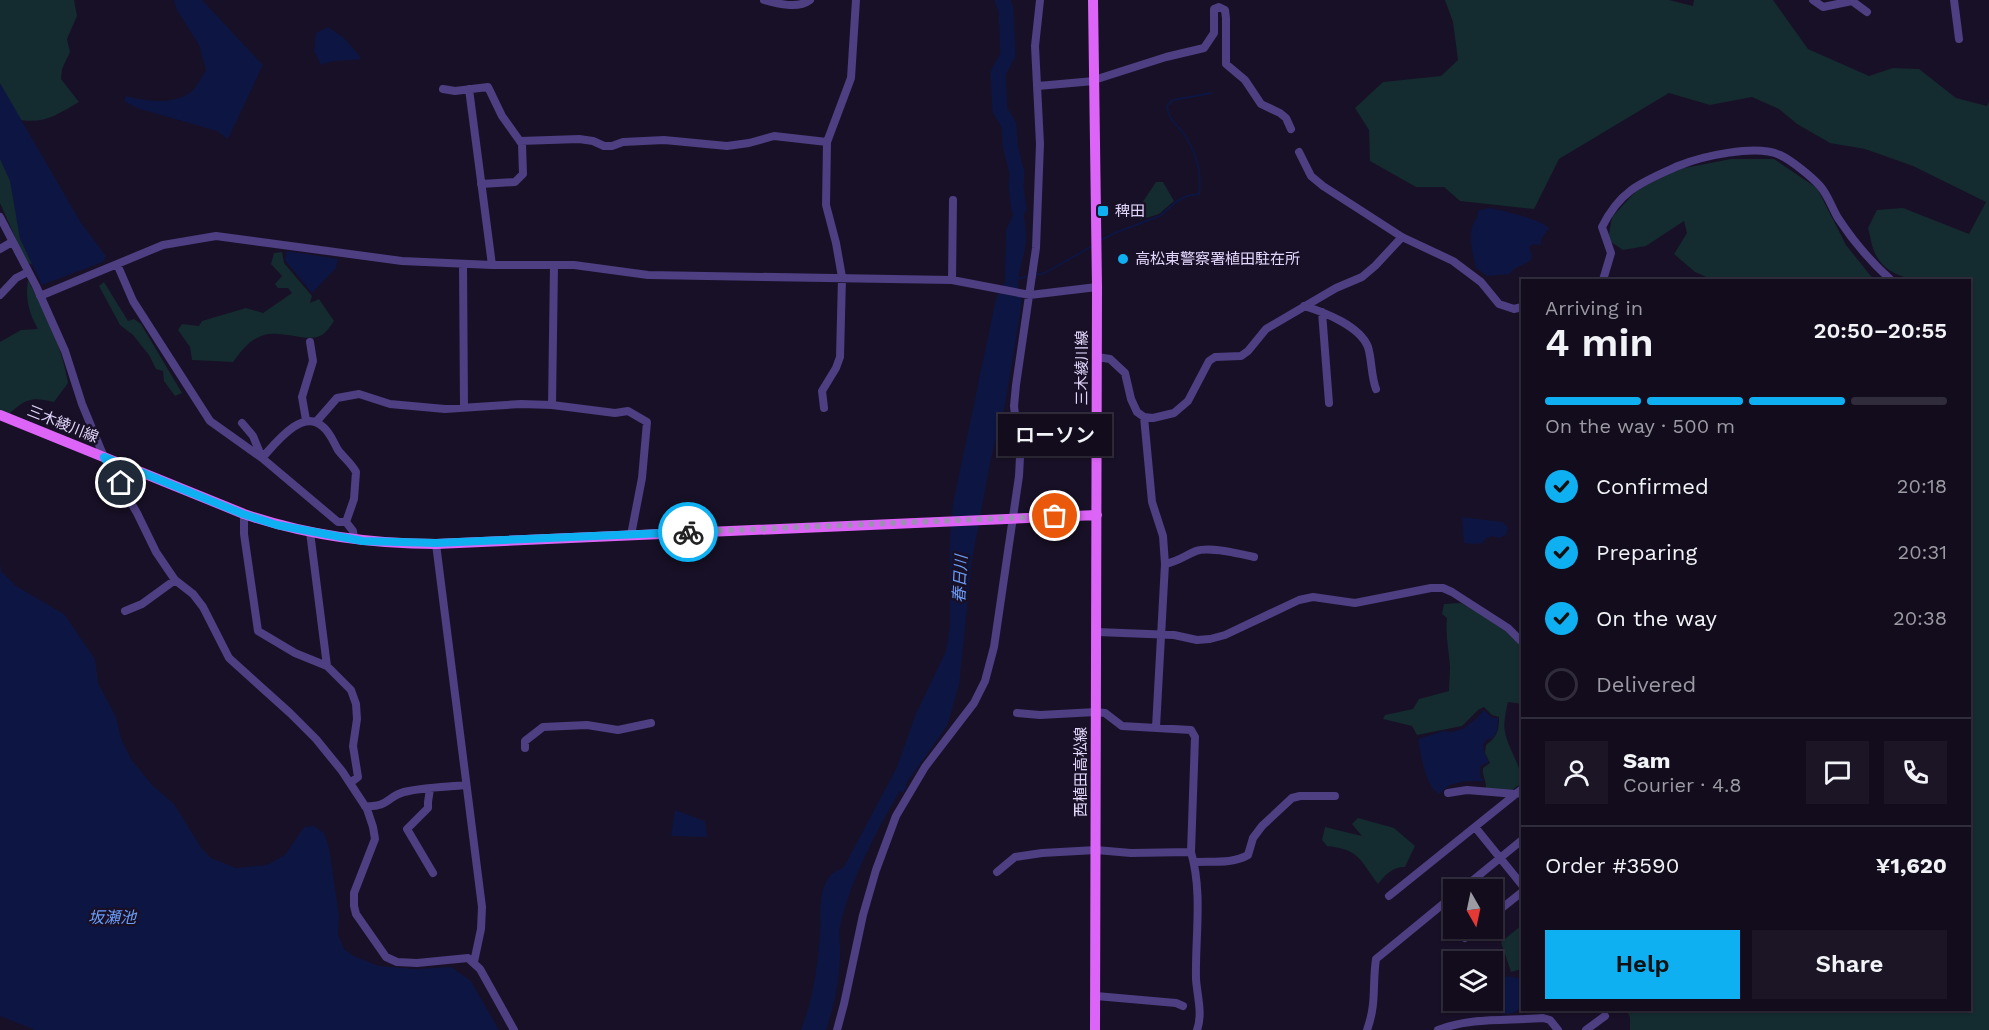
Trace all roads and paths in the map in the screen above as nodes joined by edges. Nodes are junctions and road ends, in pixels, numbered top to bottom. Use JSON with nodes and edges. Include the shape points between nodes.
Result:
{"nodes":[{"id":1,"x":764,"y":0,"type":"edge"},
{"id":2,"x":810,"y":0,"type":"edge"},
{"id":3,"x":856,"y":0,"type":"edge"},
{"id":4,"x":1040,"y":0,"type":"edge"},
{"id":5,"x":1094,"y":0,"type":"edge"},
{"id":6,"x":1813,"y":0,"type":"edge"},
{"id":7,"x":1954,"y":0,"type":"edge"},
{"id":8,"x":1868,"y":12,"type":"dead end"},
{"id":9,"x":1959,"y":39,"type":"dead end"},
{"id":10,"x":1094,"y":80,"type":"junction"},
{"id":11,"x":1038,"y":86,"type":"junction"},
{"id":12,"x":443,"y":89,"type":"dead end"},
{"id":13,"x":469,"y":89,"type":"junction"},
{"id":14,"x":1291,"y":129,"type":"dead end"},
{"id":15,"x":520,"y":141,"type":"junction"},
{"id":16,"x":827,"y":142,"type":"junction"},
{"id":17,"x":1299,"y":152,"type":"dead end"},
{"id":18,"x":481,"y":184,"type":"junction"},
{"id":19,"x":953,"y":200,"type":"dead end"},
{"id":20,"x":0,"y":217,"type":"edge"},
{"id":21,"x":1402,"y":237,"type":"junction"},
{"id":22,"x":12,"y":242,"type":"junction"},
{"id":23,"x":0,"y":249,"type":"edge"},
{"id":24,"x":117,"y":264,"type":"junction"},
{"id":25,"x":463,"y":264,"type":"junction"},
{"id":26,"x":554,"y":265,"type":"junction"},
{"id":27,"x":492,"y":266,"type":"junction"},
{"id":28,"x":28,"y":272,"type":"junction"},
{"id":29,"x":842,"y":278,"type":"junction"},
{"id":30,"x":1603,"y":279,"type":"edge"},
{"id":31,"x":1890,"y":279,"type":"edge"},
{"id":32,"x":952,"y":280,"type":"junction"},
{"id":33,"x":1097,"y":286,"type":"junction"},
{"id":34,"x":0,"y":295,"type":"edge"},
{"id":35,"x":1028,"y":295,"type":"junction"},
{"id":36,"x":40,"y":296,"type":"junction"},
{"id":37,"x":1304,"y":306,"type":"junction"},
{"id":38,"x":1521,"y":307,"type":"edge"},
{"id":39,"x":1322,"y":312,"type":"junction"},
{"id":40,"x":310,"y":342,"type":"dead end"},
{"id":41,"x":1097,"y":357,"type":"junction"},
{"id":42,"x":1376,"y":389,"type":"dead end"},
{"id":43,"x":1329,"y":403,"type":"dead end"},
{"id":44,"x":552,"y":405,"type":"junction"},
{"id":45,"x":464,"y":407,"type":"junction"},
{"id":46,"x":824,"y":408,"type":"dead end"},
{"id":47,"x":0,"y":415,"type":"edge"},
{"id":48,"x":1143,"y":417,"type":"junction"},
{"id":49,"x":306,"y":420,"type":"junction"},
{"id":50,"x":316,"y":422,"type":"junction"},
{"id":51,"x":242,"y":423,"type":"dead end"},
{"id":52,"x":104,"y":457,"type":"junction"},
{"id":53,"x":261,"y":458,"type":"junction"},
{"id":54,"x":243,"y":514,"type":"junction"},
{"id":55,"x":1097,"y":515,"type":"junction"},
{"id":56,"x":1013,"y":518,"type":"junction"},
{"id":57,"x":346,"y":522,"type":"junction"},
{"id":58,"x":310,"y":532,"type":"junction"},
{"id":59,"x":631,"y":535,"type":"junction"},
{"id":60,"x":354,"y":540,"type":"junction"},
{"id":61,"x":436,"y":543,"type":"junction"},
{"id":62,"x":1254,"y":556,"type":"dead end"},
{"id":63,"x":1165,"y":564,"type":"junction"},
{"id":64,"x":175,"y":580,"type":"junction"},
{"id":65,"x":125,"y":611,"type":"dead end"},
{"id":66,"x":1096,"y":632,"type":"junction"},
{"id":67,"x":1162,"y":634,"type":"junction"},
{"id":68,"x":1521,"y":641,"type":"edge"},
{"id":69,"x":327,"y":666,"type":"junction"},
{"id":70,"x":1096,"y":712,"type":"junction"},
{"id":71,"x":1017,"y":713,"type":"dead end"},
{"id":72,"x":651,"y":723,"type":"dead end"},
{"id":73,"x":1156,"y":727,"type":"junction"},
{"id":74,"x":525,"y":748,"type":"dead end"},
{"id":75,"x":350,"y":783,"type":"junction"},
{"id":76,"x":466,"y":785,"type":"junction"},
{"id":77,"x":430,"y":789,"type":"junction"},
{"id":78,"x":1519,"y":792,"type":"edge"},
{"id":79,"x":1448,"y":793,"type":"dead end"},
{"id":80,"x":1335,"y":796,"type":"dead end"},
{"id":81,"x":365,"y":806,"type":"junction"},
{"id":82,"x":1475,"y":827,"type":"junction"},
{"id":83,"x":1521,"y":841,"type":"edge"},
{"id":84,"x":1096,"y":850,"type":"junction"},
{"id":85,"x":1191,"y":852,"type":"junction"},
{"id":86,"x":1500,"y":858,"type":"junction"},
{"id":87,"x":1194,"y":862,"type":"junction"},
{"id":88,"x":997,"y":872,"type":"dead end"},
{"id":89,"x":433,"y":873,"type":"dead end"},
{"id":90,"x":1474,"y":879,"type":"edge"},
{"id":91,"x":1521,"y":884,"type":"edge"},
{"id":92,"x":1521,"y":893,"type":"edge"},
{"id":93,"x":1389,"y":896,"type":"dead end"},
{"id":94,"x":1443,"y":904,"type":"edge"},
{"id":95,"x":1503,"y":907,"type":"edge"},
{"id":96,"x":474,"y":962,"type":"junction"},
{"id":97,"x":1096,"y":996,"type":"junction"},
{"id":98,"x":1183,"y":1006,"type":"dead end"},
{"id":99,"x":1605,"y":1016,"type":"dead end"},
{"id":100,"x":514,"y":1030,"type":"edge"},
{"id":101,"x":837,"y":1030,"type":"edge"},
{"id":102,"x":1095,"y":1030,"type":"edge"},
{"id":103,"x":1197,"y":1030,"type":"edge"},
{"id":104,"x":1367,"y":1030,"type":"edge"},
{"id":105,"x":1438,"y":1030,"type":"edge"},
{"id":106,"x":1558,"y":1030,"type":"edge"},
{"id":107,"x":1586,"y":1030,"type":"edge"}],
"edges":[{"from":1,"to":2,"type":"street","via":[[787,5]]},
{"from":3,"to":16,"type":"street","via":[[851,78]]},
{"from":4,"to":11,"type":"street","via":[[1035,46]]},
{"from":5,"to":10,"type":"main road","name":"三木綾川線"},
{"from":6,"to":8,"type":"street","via":[[1823,7],[1852,1]]},
{"from":7,"to":9,"type":"street"},
{"from":10,"to":11,"type":"street"},
{"from":10,"to":14,"type":"street","via":[[1204,48],[1214,33],[1214,9],[1220,7],[1226,18],[1226,64],[1251,86],[1261,104],[1286,118]]},
{"from":10,"to":33,"type":"main road","name":"三木綾川線"},
{"from":11,"to":35,"type":"street","via":[[1039,198]]},
{"from":12,"to":13,"type":"street"},
{"from":13,"to":15,"type":"street","via":[[488,87]]},
{"from":13,"to":18,"type":"street"},
{"from":15,"to":16,"type":"street","via":[[579,139],[612,146],[664,140],[727,146],[774,136]]},
{"from":15,"to":18,"type":"street","via":[[520,179]]},
{"from":16,"to":29,"type":"street","via":[[826,205]]},
{"from":17,"to":21,"type":"street","via":[[1311,176],[1323,186]]},
{"from":18,"to":27,"type":"street"},
{"from":19,"to":32,"type":"street"},
{"from":20,"to":22,"type":"street"},
{"from":21,"to":37,"type":"street","via":[[1362,277]]},
{"from":21,"to":38,"type":"street","via":[[1453,261],[1481,282],[1499,304]]},
{"from":22,"to":23,"type":"street"},
{"from":22,"to":28,"type":"street"},
{"from":24,"to":25,"type":"street","via":[[163,244],[216,236],[402,261]]},
{"from":24,"to":36,"type":"street"},
{"from":24,"to":53,"type":"street","via":[[133,301],[210,421]]},
{"from":25,"to":27,"type":"street"},
{"from":25,"to":45,"type":"street"},
{"from":26,"to":27,"type":"street"},
{"from":26,"to":29,"type":"street","via":[[648,275]]},
{"from":26,"to":44,"type":"street"},
{"from":28,"to":34,"type":"street"},
{"from":28,"to":36,"type":"street"},
{"from":29,"to":32,"type":"street"},
{"from":29,"to":46,"type":"street","via":[[840,357],[822,391]]},
{"from":30,"to":31,"type":"street","via":[[1611,253],[1602,227],[1622,198],[1633,188],[1690,161],[1722,152],[1780,155],[1809,176],[1821,187],[1838,218],[1874,265]]},
{"from":32,"to":35,"type":"street"},
{"from":33,"to":35,"type":"street"},
{"from":33,"to":41,"type":"main road","name":"三木綾川線"},
{"from":35,"to":56,"type":"street","via":[[1016,385],[1020,457]]},
{"from":36,"to":52,"type":"street"},
{"from":37,"to":39,"type":"street"},
{"from":37,"to":48,"type":"street","via":[[1266,329],[1241,356],[1215,357],[1188,401],[1174,412]]},
{"from":39,"to":42,"type":"street","via":[[1361,336],[1368,347]]},
{"from":39,"to":43,"type":"street"},
{"from":40,"to":49,"type":"street","via":[[313,361],[302,397]]},
{"from":41,"to":48,"type":"street","via":[[1110,359],[1125,373],[1131,399]]},
{"from":41,"to":55,"type":"main road","name":"三木綾川線"},
{"from":44,"to":45,"type":"street"},
{"from":44,"to":59,"type":"street","via":[[615,413],[628,411],[647,422]]},
{"from":45,"to":50,"type":"street","via":[[390,404],[359,394],[336,398]]},
{"from":47,"to":52,"type":"main road","name":"三木綾川線"},
{"from":48,"to":63,"type":"street","via":[[1152,502],[1163,536]]},
{"from":49,"to":50,"type":"street"},
{"from":49,"to":53,"type":"street"},
{"from":50,"to":57,"type":"street","via":[[356,472],[354,499]]},
{"from":51,"to":53,"type":"street","via":[[253,436]]},
{"from":52,"to":54,"type":"main road","name":"三木綾川線"},
{"from":52,"to":64,"type":"street"},
{"from":53,"to":57,"type":"street","via":[[338,522]]},
{"from":54,"to":58,"type":"main road","name":"三木綾川線"},
{"from":54,"to":69,"type":"street","via":[[258,631]]},
{"from":55,"to":56,"type":"main road","name":"三木綾川線"},
{"from":55,"to":66,"type":"main road","name":"西植田高松線"},
{"from":56,"to":59,"type":"main road","name":"三木綾川線"},
{"from":56,"to":101,"type":"street","via":[[994,647],[985,681],[896,816],[863,915]]},
{"from":57,"to":60,"type":"street"},
{"from":58,"to":60,"type":"main road","name":"三木綾川線"},
{"from":58,"to":69,"type":"street"},
{"from":59,"to":61,"type":"main road","name":"三木綾川線"},
{"from":60,"to":61,"type":"main road","name":"三木綾川線"},
{"from":61,"to":76,"type":"street"},
{"from":62,"to":63,"type":"street","via":[[1206,549]]},
{"from":63,"to":67,"type":"street"},
{"from":64,"to":65,"type":"street","via":[[142,604]]},
{"from":64,"to":75,"type":"street","via":[[193,594],[230,658],[316,739]]},
{"from":66,"to":67,"type":"street"},
{"from":66,"to":70,"type":"main road","name":"西植田高松線"},
{"from":67,"to":68,"type":"street","via":[[1210,639],[1299,600],[1313,597],[1355,603],[1443,588],[1508,628]]},
{"from":67,"to":73,"type":"street"},
{"from":69,"to":75,"type":"street","via":[[351,690],[356,704],[353,746],[358,777]]},
{"from":70,"to":71,"type":"street"},
{"from":70,"to":73,"type":"street","via":[[1105,713],[1122,726]]},
{"from":70,"to":84,"type":"main road","name":"西植田高松線"},
{"from":72,"to":74,"type":"street","via":[[618,730],[586,724],[543,727],[525,741]]},
{"from":73,"to":85,"type":"street","via":[[1191,730],[1195,737]]},
{"from":75,"to":81,"type":"street"},
{"from":76,"to":77,"type":"street"},
{"from":76,"to":96,"type":"street","via":[[482,907]]},
{"from":77,"to":81,"type":"street","via":[[402,792],[384,804]]},
{"from":77,"to":89,"type":"street","via":[[428,808],[407,829]]},
{"from":78,"to":79,"type":"street"},
{"from":78,"to":82,"type":"street"},
{"from":80,"to":87,"type":"street","via":[[1292,798],[1262,826],[1243,858]]},
{"from":81,"to":96,"type":"street","via":[[375,839],[354,893],[354,906],[386,957],[398,962],[460,958]]},
{"from":82,"to":86,"type":"street"},
{"from":82,"to":93,"type":"street"},
{"from":83,"to":86,"type":"street"},
{"from":84,"to":85,"type":"street"},
{"from":84,"to":88,"type":"street","via":[[1015,857]]},
{"from":84,"to":97,"type":"main road","name":"西植田高松線"},
{"from":85,"to":87,"type":"street"},
{"from":86,"to":90,"type":"street"},
{"from":86,"to":91,"type":"street"},
{"from":87,"to":103,"type":"street","via":[[1200,1015]]},
{"from":92,"to":95,"type":"street"},
{"from":94,"to":104,"type":"street","via":[[1376,959],[1373,1014]]},
{"from":96,"to":100,"type":"street"},
{"from":97,"to":98,"type":"street"},
{"from":97,"to":102,"type":"main road","name":"西植田高松線"},
{"from":99,"to":107,"type":"street"},
{"from":105,"to":106,"type":"street","via":[[1482,1020],[1543,1018]]}]}
